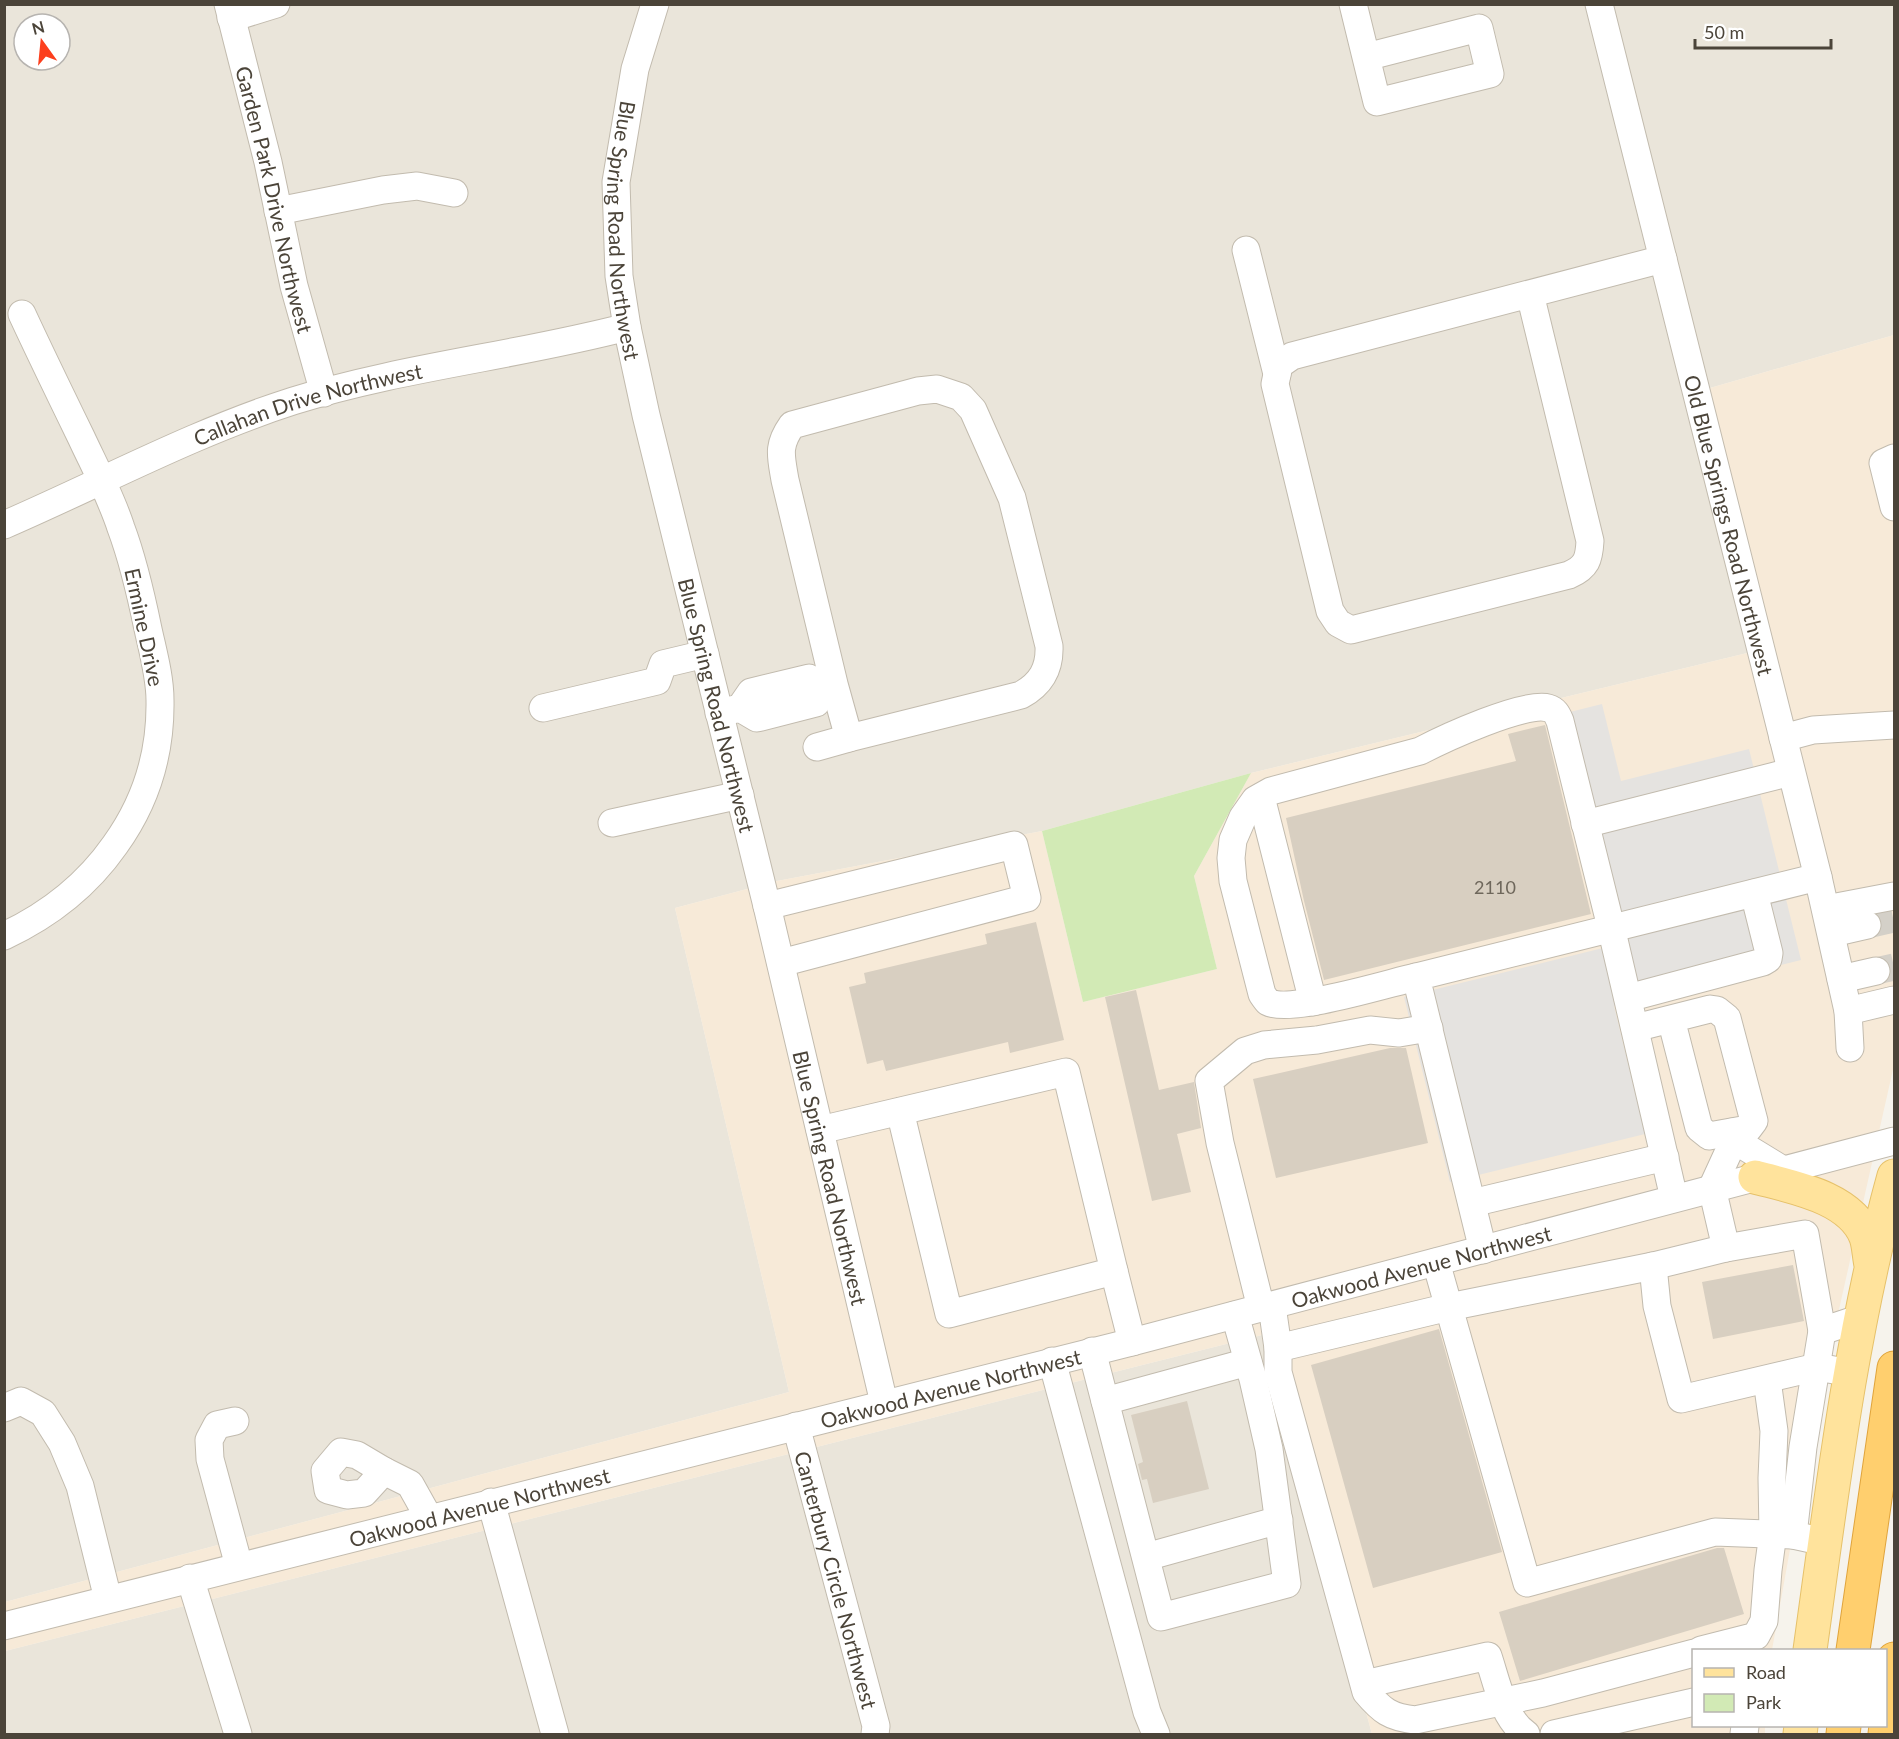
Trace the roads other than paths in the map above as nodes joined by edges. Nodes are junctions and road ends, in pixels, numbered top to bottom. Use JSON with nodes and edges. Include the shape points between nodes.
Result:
{"nodes":[{"id":1,"x":276,"y":4,"type":"edge"},
{"id":2,"x":655,"y":4,"type":"edge"},
{"id":3,"x":1353,"y":4,"type":"edge"},
{"id":4,"x":1599,"y":4,"type":"edge"},
{"id":5,"x":230,"y":11,"type":"edge"},
{"id":6,"x":1366,"y":57,"type":"dead end"},
{"id":7,"x":454,"y":193,"type":"dead end"},
{"id":8,"x":278,"y":211,"type":"junction"},
{"id":9,"x":1246,"y":250,"type":"dead end"},
{"id":10,"x":1663,"y":260,"type":"junction"},
{"id":11,"x":1530,"y":294,"type":"junction"},
{"id":12,"x":22,"y":314,"type":"dead end"},
{"id":13,"x":627,"y":327,"type":"junction"},
{"id":14,"x":1277,"y":374,"type":"junction"},
{"id":15,"x":324,"y":393,"type":"junction"},
{"id":16,"x":1894,"y":458,"type":"edge"},
{"id":17,"x":102,"y":480,"type":"junction"},
{"id":18,"x":1894,"y":507,"type":"edge"},
{"id":19,"x":4,"y":525,"type":"edge"},
{"id":20,"x":705,"y":654,"type":"junction"},
{"id":21,"x":828,"y":685,"type":"junction"},
{"id":22,"x":543,"y":708,"type":"dead end"},
{"id":23,"x":730,"y":710,"type":"junction"},
{"id":24,"x":1894,"y":725,"type":"edge"},
{"id":25,"x":849,"y":738,"type":"junction"},
{"id":26,"x":1783,"y":738,"type":"junction"},
{"id":27,"x":817,"y":747,"type":"dead end"},
{"id":28,"x":1791,"y":772,"type":"junction"},
{"id":29,"x":740,"y":795,"type":"junction"},
{"id":30,"x":1262,"y":797,"type":"junction"},
{"id":31,"x":612,"y":823,"type":"dead end"},
{"id":32,"x":1585,"y":824,"type":"junction"},
{"id":33,"x":1818,"y":877,"type":"junction"},
{"id":34,"x":1754,"y":892,"type":"junction"},
{"id":35,"x":1894,"y":896,"type":"edge"},
{"id":36,"x":767,"y":906,"type":"junction"},
{"id":37,"x":1829,"y":921,"type":"junction"},
{"id":38,"x":1867,"y":925,"type":"tunnel mouth"},
{"id":39,"x":1611,"y":927,"type":"junction"},
{"id":40,"x":4,"y":936,"type":"edge"},
{"id":41,"x":781,"y":963,"type":"junction"},
{"id":42,"x":1876,"y":971,"type":"tunnel mouth"},
{"id":43,"x":1416,"y":977,"type":"junction"},
{"id":44,"x":1841,"y":979,"type":"junction"},
{"id":45,"x":1628,"y":998,"type":"junction"},
{"id":46,"x":1894,"y":1000,"type":"edge"},
{"id":47,"x":1313,"y":1002,"type":"junction"},
{"id":48,"x":1848,"y":1011,"type":"junction"},
{"id":49,"x":1671,"y":1019,"type":"junction"},
{"id":50,"x":1635,"y":1028,"type":"junction"},
{"id":51,"x":1429,"y":1029,"type":"junction"},
{"id":52,"x":1850,"y":1048,"type":"dead end"},
{"id":53,"x":900,"y":1111,"type":"junction"},
{"id":54,"x":820,"y":1130,"type":"junction"},
{"id":55,"x":1733,"y":1136,"type":"junction"},
{"id":56,"x":1894,"y":1141,"type":"edge"},
{"id":57,"x":1665,"y":1157,"type":"junction"},
{"id":58,"x":1769,"y":1174,"type":"junction"},
{"id":59,"x":1894,"y":1176,"type":"edge"},
{"id":60,"x":1712,"y":1188,"type":"junction"},
{"id":61,"x":1674,"y":1198,"type":"junction"},
{"id":62,"x":1472,"y":1203,"type":"junction"},
{"id":63,"x":1894,"y":1229,"type":"edge"},
{"id":64,"x":1726,"y":1248,"type":"junction"},
{"id":65,"x":1483,"y":1250,"type":"junction"},
{"id":66,"x":1436,"y":1262,"type":"junction"},
{"id":67,"x":1653,"y":1266,"type":"junction"},
{"id":68,"x":1872,"y":1270,"type":"junction"},
{"id":69,"x":1114,"y":1271,"type":"junction"},
{"id":70,"x":1267,"y":1307,"type":"junction"},
{"id":71,"x":1449,"y":1307,"type":"junction"},
{"id":72,"x":1235,"y":1315,"type":"junction"},
{"id":73,"x":1861,"y":1318,"type":"junction"},
{"id":74,"x":1822,"y":1331,"type":"junction"},
{"id":75,"x":1132,"y":1342,"type":"junction"},
{"id":76,"x":1278,"y":1348,"type":"junction"},
{"id":77,"x":1092,"y":1351,"type":"junction"},
{"id":78,"x":1052,"y":1362,"type":"junction"},
{"id":79,"x":1248,"y":1362,"type":"junction"},
{"id":80,"x":1817,"y":1367,"type":"junction"},
{"id":81,"x":1894,"y":1368,"type":"edge"},
{"id":82,"x":1851,"y":1372,"type":"junction"},
{"id":83,"x":1767,"y":1380,"type":"junction"},
{"id":84,"x":1105,"y":1401,"type":"junction"},
{"id":85,"x":884,"y":1403,"type":"junction"},
{"id":86,"x":4,"y":1408,"type":"edge"},
{"id":87,"x":235,"y":1420,"type":"dead end"},
{"id":88,"x":796,"y":1426,"type":"junction"},
{"id":89,"x":384,"y":1471,"type":"dead end"},
{"id":90,"x":492,"y":1502,"type":"junction"},
{"id":91,"x":429,"y":1518,"type":"junction"},
{"id":92,"x":1278,"y":1520,"type":"junction"},
{"id":93,"x":1783,"y":1534,"type":"junction"},
{"id":94,"x":1825,"y":1542,"type":"junction"},
{"id":95,"x":1146,"y":1557,"type":"junction"},
{"id":96,"x":239,"y":1566,"type":"junction"},
{"id":97,"x":190,"y":1578,"type":"junction"},
{"id":98,"x":108,"y":1599,"type":"junction"},
{"id":99,"x":1161,"y":1617,"type":"junction"},
{"id":100,"x":4,"y":1626,"type":"edge"},
{"id":101,"x":1123,"y":1626,"type":"junction"},
{"id":102,"x":1748,"y":1644,"type":"edge"},
{"id":103,"x":1709,"y":1649,"type":"edge"},
{"id":104,"x":1810,"y":1649,"type":"edge"},
{"id":105,"x":1853,"y":1649,"type":"edge"},
{"id":106,"x":1692,"y":1654,"type":"edge"},
{"id":107,"x":1894,"y":1659,"type":"edge"},
{"id":108,"x":1365,"y":1684,"type":"junction"},
{"id":109,"x":1503,"y":1701,"type":"junction"},
{"id":110,"x":1692,"y":1702,"type":"edge"},
{"id":111,"x":1887,"y":1717,"type":"edge"},
{"id":112,"x":238,"y":1734,"type":"edge"},
{"id":113,"x":555,"y":1734,"type":"edge"},
{"id":114,"x":875,"y":1734,"type":"edge"},
{"id":115,"x":1156,"y":1734,"type":"edge"},
{"id":116,"x":1526,"y":1734,"type":"edge"},
{"id":117,"x":1554,"y":1734,"type":"edge"}],
"edges":[{"from":1,"to":5,"type":"street"},
{"from":2,"to":13,"type":"street","name":"Blue Spring Road Northwest","via":[[635,69],[616,182],[619,276]]},
{"from":3,"to":6,"type":"street"},
{"from":4,"to":10,"type":"street","name":"Old Blue Springs Road Northwest"},
{"from":5,"to":8,"type":"street","name":"Garden Park Drive Northwest"},
{"from":7,"to":8,"type":"street","via":[[417,186]]},
{"from":8,"to":15,"type":"street","name":"Garden Park Drive Northwest"},
{"from":9,"to":14,"type":"street"},
{"from":10,"to":11,"type":"street"},
{"from":10,"to":26,"type":"street","name":"Old Blue Springs Road Northwest"},
{"from":11,"to":14,"type":"street","via":[[1292,356],[1279,365]]},
{"from":11,"to":14,"type":"street","via":[[1590,540],[1588,560],[1582,569],[1569,575],[1351,630],[1338,623],[1327,600],[1275,384]]},
{"from":12,"to":17,"type":"street","name":"Ermine Drive"},
{"from":13,"to":15,"type":"street","name":"Callahan Drive Northwest","via":[[372,379]]},
{"from":13,"to":20,"type":"street","name":"Blue Spring Road Northwest"},
{"from":15,"to":17,"type":"street","name":"Callahan Drive Northwest","via":[[228,424]]},
{"from":16,"to":18,"type":"street","via":[[1883,463]]},
{"from":17,"to":19,"type":"street","name":"Callahan Drive Northwest"},
{"from":17,"to":40,"type":"street","name":"Ermine Drive","via":[[122,528],[155,659],[160,699],[158,738],[148,784],[131,822],[101,866],[44,914]]},
{"from":20,"to":22,"type":"street","via":[[663,664],[657,681]]},
{"from":20,"to":23,"type":"street","name":"Blue Spring Road Northwest"},
{"from":21,"to":23,"type":"street","via":[[816,703],[757,718]]},
{"from":21,"to":25,"type":"street"},
{"from":21,"to":25,"type":"street","via":[[785,480],[780,451],[784,437],[792,425],[918,391],[937,389],[961,397],[973,410],[1012,498],[1050,661],[1033,689],[1021,695]]},
{"from":23,"to":29,"type":"street","name":"Blue Spring Road Northwest"},
{"from":24,"to":26,"type":"street","via":[[1813,730]]},
{"from":25,"to":27,"type":"street"},
{"from":26,"to":28,"type":"street","name":"Old Blue Springs Road Northwest"},
{"from":28,"to":32,"type":"street"},
{"from":28,"to":33,"type":"street","name":"Old Blue Springs Road Northwest"},
{"from":29,"to":31,"type":"street"},
{"from":29,"to":36,"type":"street","name":"Blue Spring Road Northwest"},
{"from":30,"to":32,"type":"street","via":[[1271,791],[1420,751],[1534,706],[1546,707],[1560,721]]},
{"from":30,"to":47,"type":"street"},
{"from":30,"to":47,"type":"street","via":[[1242,817],[1233,840],[1233,881],[1262,994],[1268,1002],[1285,1005]]},
{"from":32,"to":39,"type":"street"},
{"from":33,"to":34,"type":"street"},
{"from":33,"to":37,"type":"street","name":"Old Blue Springs Road Northwest"},
{"from":34,"to":39,"type":"street"},
{"from":34,"to":45,"type":"street","via":[[1768,959]]},
{"from":35,"to":37,"type":"street"},
{"from":36,"to":41,"type":"street","name":"Blue Spring Road Northwest"},
{"from":36,"to":41,"type":"street","via":[[1014,845],[1022,877],[1027,898]]},
{"from":37,"to":38,"type":"street"},
{"from":37,"to":44,"type":"street","name":"Old Blue Springs Road Northwest"},
{"from":39,"to":43,"type":"street"},
{"from":39,"to":45,"type":"street"},
{"from":41,"to":54,"type":"street","name":"Blue Spring Road Northwest"},
{"from":42,"to":44,"type":"street"},
{"from":43,"to":47,"type":"street"},
{"from":43,"to":51,"type":"street"},
{"from":44,"to":48,"type":"street","name":"Old Blue Springs Road Northwest"},
{"from":45,"to":50,"type":"street"},
{"from":46,"to":48,"type":"street"},
{"from":48,"to":52,"type":"street","name":"Old Blue Springs Road Northwest"},
{"from":49,"to":50,"type":"street"},
{"from":49,"to":55,"type":"street","via":[[1699,1128],[1708,1136]]},
{"from":49,"to":55,"type":"street","via":[[1710,1009],[1727,1018],[1754,1121],[1748,1129]]},
{"from":50,"to":57,"type":"street"},
{"from":51,"to":62,"type":"street"},
{"from":51,"to":70,"type":"street","via":[[1398,1033],[1370,1030],[1264,1045],[1245,1051],[1209,1081],[1220,1143]]},
{"from":53,"to":54,"type":"street"},
{"from":53,"to":69,"type":"street","via":[[1066,1072]]},
{"from":53,"to":69,"type":"street","via":[[949,1314]]},
{"from":54,"to":85,"type":"street","name":"Blue Spring Road Northwest"},
{"from":55,"to":58,"type":"street"},
{"from":55,"to":60,"type":"street"},
{"from":56,"to":58,"type":"street","name":"Oakwood Avenue Northwest"},
{"from":57,"to":61,"type":"street"},
{"from":57,"to":62,"type":"street"},
{"from":58,"to":60,"type":"street","name":"Oakwood Avenue Northwest"},
{"from":58,"to":68,"type":"main road","via":[[1817,1194],[1854,1218],[1866,1236]]},
{"from":59,"to":68,"type":"main road"},
{"from":60,"to":61,"type":"street","name":"Oakwood Avenue Northwest"},
{"from":60,"to":64,"type":"street"},
{"from":61,"to":65,"type":"street","name":"Oakwood Avenue Northwest"},
{"from":62,"to":65,"type":"street"},
{"from":63,"to":68,"type":"main road"},
{"from":64,"to":67,"type":"street"},
{"from":64,"to":74,"type":"street","via":[[1805,1234]]},
{"from":65,"to":66,"type":"street","name":"Oakwood Avenue Northwest"},
{"from":66,"to":70,"type":"street","name":"Oakwood Avenue Northwest"},
{"from":66,"to":71,"type":"street"},
{"from":67,"to":71,"type":"street"},
{"from":67,"to":83,"type":"street","via":[[1657,1306],[1681,1399]]},
{"from":68,"to":73,"type":"main road"},
{"from":69,"to":75,"type":"street"},
{"from":70,"to":72,"type":"street","name":"Oakwood Avenue Northwest"},
{"from":70,"to":76,"type":"street"},
{"from":71,"to":76,"type":"street"},
{"from":71,"to":93,"type":"street","via":[[1527,1583],[1714,1532]]},
{"from":72,"to":75,"type":"street","name":"Oakwood Avenue Northwest"},
{"from":72,"to":79,"type":"street"},
{"from":73,"to":74,"type":"street"},
{"from":73,"to":82,"type":"main road"},
{"from":74,"to":80,"type":"street"},
{"from":75,"to":77,"type":"street","name":"Oakwood Avenue Northwest"},
{"from":76,"to":108,"type":"street","via":[[1278,1372]]},
{"from":77,"to":78,"type":"street","name":"Oakwood Avenue Northwest"},
{"from":77,"to":84,"type":"street"},
{"from":78,"to":85,"type":"street","name":"Oakwood Avenue Northwest"},
{"from":78,"to":101,"type":"street"},
{"from":79,"to":84,"type":"street"},
{"from":79,"to":92,"type":"street","via":[[1269,1449]]},
{"from":80,"to":82,"type":"street"},
{"from":80,"to":83,"type":"street"},
{"from":80,"to":93,"type":"street"},
{"from":81,"to":105,"type":"highway"},
{"from":82,"to":94,"type":"main road"},
{"from":83,"to":93,"type":"street","via":[[1774,1431],[1772,1478]]},
{"from":84,"to":95,"type":"street"},
{"from":85,"to":88,"type":"street","name":"Oakwood Avenue Northwest"},
{"from":86,"to":98,"type":"street","via":[[21,1401],[43,1413],[62,1443],[80,1486]]},
{"from":87,"to":96,"type":"street","via":[[217,1425],[209,1440],[210,1458]]},
{"from":88,"to":90,"type":"street","name":"Oakwood Avenue Northwest"},
{"from":88,"to":114,"type":"street","name":"Canterbury Circle Northwest"},
{"from":89,"to":91,"type":"street","via":[[410,1484]]},
{"from":90,"to":91,"type":"street","name":"Oakwood Avenue Northwest"},
{"from":90,"to":113,"type":"street"},
{"from":91,"to":96,"type":"street","name":"Oakwood Avenue Northwest"},
{"from":92,"to":95,"type":"street"},
{"from":92,"to":99,"type":"street","via":[[1287,1584]]},
{"from":93,"to":94,"type":"street"},
{"from":93,"to":102,"type":"street","via":[[1768,1570],[1764,1621]]},
{"from":94,"to":104,"type":"main road"},
{"from":95,"to":99,"type":"street"},
{"from":96,"to":97,"type":"street","name":"Oakwood Avenue Northwest"},
{"from":97,"to":98,"type":"street","name":"Oakwood Avenue Northwest"},
{"from":97,"to":112,"type":"street"},
{"from":98,"to":100,"type":"street","name":"Oakwood Avenue Northwest"},
{"from":99,"to":101,"type":"street"},
{"from":101,"to":115,"type":"street"},
{"from":102,"to":103,"type":"street"},
{"from":106,"to":109,"type":"street"},
{"from":107,"to":111,"type":"highway"},
{"from":108,"to":109,"type":"street","via":[[1366,1692],[1379,1707],[1396,1718],[1414,1720]]},
{"from":108,"to":109,"type":"street","via":[[1488,1656]]},
{"from":109,"to":116,"type":"street","via":[[1516,1727]]},
{"from":110,"to":117,"type":"street"}]}
